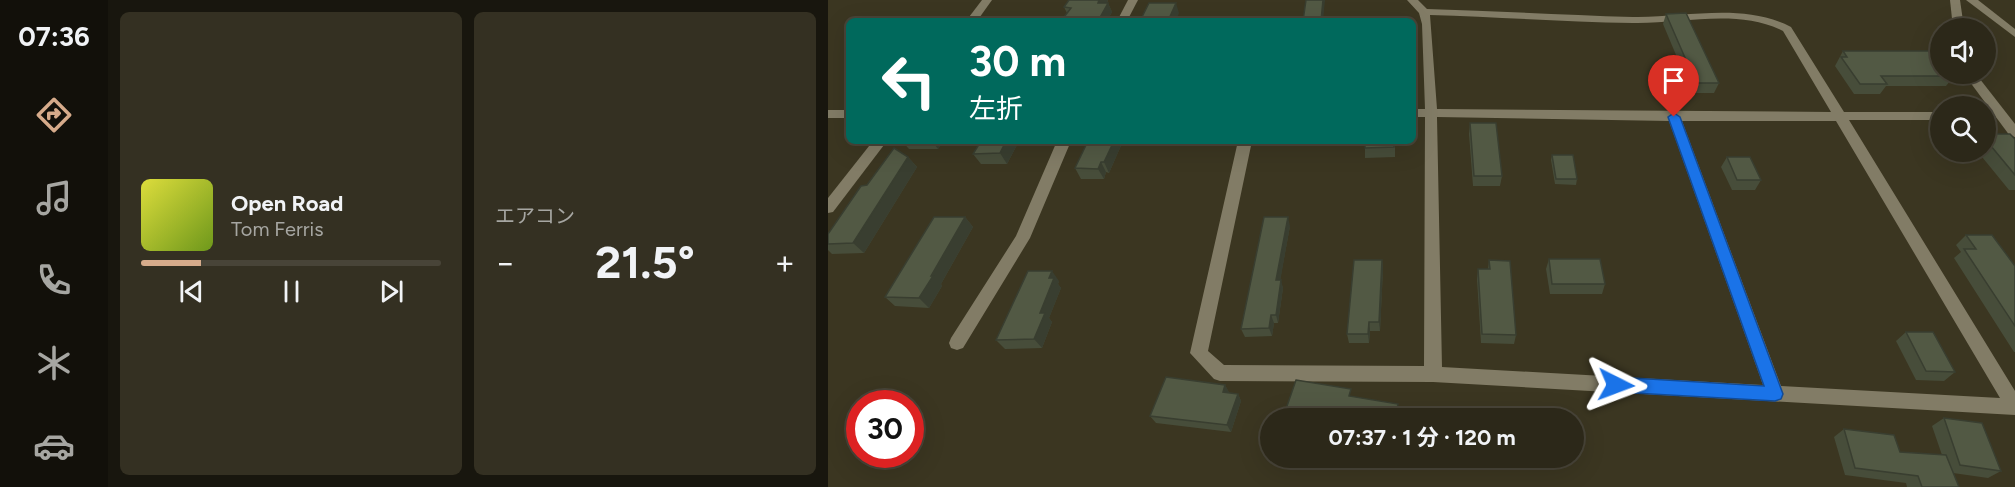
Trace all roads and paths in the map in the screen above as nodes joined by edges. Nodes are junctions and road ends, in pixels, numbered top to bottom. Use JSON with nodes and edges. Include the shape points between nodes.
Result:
{"nodes":[{"id":1,"x":987,"y":0,"type":"edge"},
{"id":2,"x":1133,"y":0,"type":"edge"},
{"id":3,"x":1412,"y":0,"type":"edge"},
{"id":4,"x":1955,"y":0,"type":"edge"},
{"id":5,"x":1971,"y":0,"type":"edge"},
{"id":6,"x":1424,"y":12,"type":"junction"},
{"id":7,"x":973,"y":18,"type":"edge"},
{"id":8,"x":1124,"y":18,"type":"edge"},
{"id":9,"x":1958,"y":18,"type":"edge"},
{"id":10,"x":2015,"y":34,"type":"edge"},
{"id":11,"x":1977,"y":84,"type":"edge"},
{"id":12,"x":1416,"y":112,"type":"edge"},
{"id":13,"x":1431,"y":112,"type":"junction"},
{"id":14,"x":828,"y":114,"type":"edge"},
{"id":15,"x":846,"y":114,"type":"edge"},
{"id":16,"x":1930,"y":116,"type":"edge"},
{"id":17,"x":1996,"y":116,"type":"edge"},
{"id":18,"x":2001,"y":116,"type":"junction"},
{"id":19,"x":1674,"y":117,"type":"junction"},
{"id":20,"x":1839,"y":117,"type":"junction"},
{"id":21,"x":2015,"y":119,"type":"edge"},
{"id":22,"x":2015,"y":133,"type":"edge"},
{"id":23,"x":878,"y":144,"type":"edge"},
{"id":24,"x":1063,"y":144,"type":"edge"},
{"id":25,"x":1244,"y":144,"type":"edge"},
{"id":26,"x":828,"y":208,"type":"edge"},
{"id":27,"x":957,"y":343,"type":"dead end"},
{"id":28,"x":1433,"y":374,"type":"junction"},
{"id":29,"x":1775,"y":394,"type":"junction"}],
"edges":[{"from":1,"to":7,"type":"street"},
{"from":2,"to":8,"type":"street"},
{"from":3,"to":6,"type":"street"},
{"from":4,"to":9,"type":"street"},
{"from":5,"to":10,"type":"street"},
{"from":6,"to":13,"type":"street"},
{"from":6,"to":20,"type":"street","via":[[1564,12],[1637,20],[1723,17],[1779,23],[1787,29]]},
{"from":11,"to":18,"type":"street"},
{"from":12,"to":13,"type":"street"},
{"from":13,"to":19,"type":"street"},
{"from":13,"to":28,"type":"street"},
{"from":14,"to":15,"type":"street"},
{"from":16,"to":20,"type":"street"},
{"from":17,"to":18,"type":"street"},
{"from":18,"to":21,"type":"street"},
{"from":18,"to":22,"type":"street"},
{"from":19,"to":20,"type":"street"},
{"from":19,"to":29,"type":"street"},
{"from":20,"to":29,"type":"street","via":[[2015,407]]},
{"from":23,"to":26,"type":"street"},
{"from":24,"to":27,"type":"street","via":[[1023,238]]},
{"from":25,"to":28,"type":"street","via":[[1199,353],[1221,373]]},
{"from":28,"to":29,"type":"street"}]}
